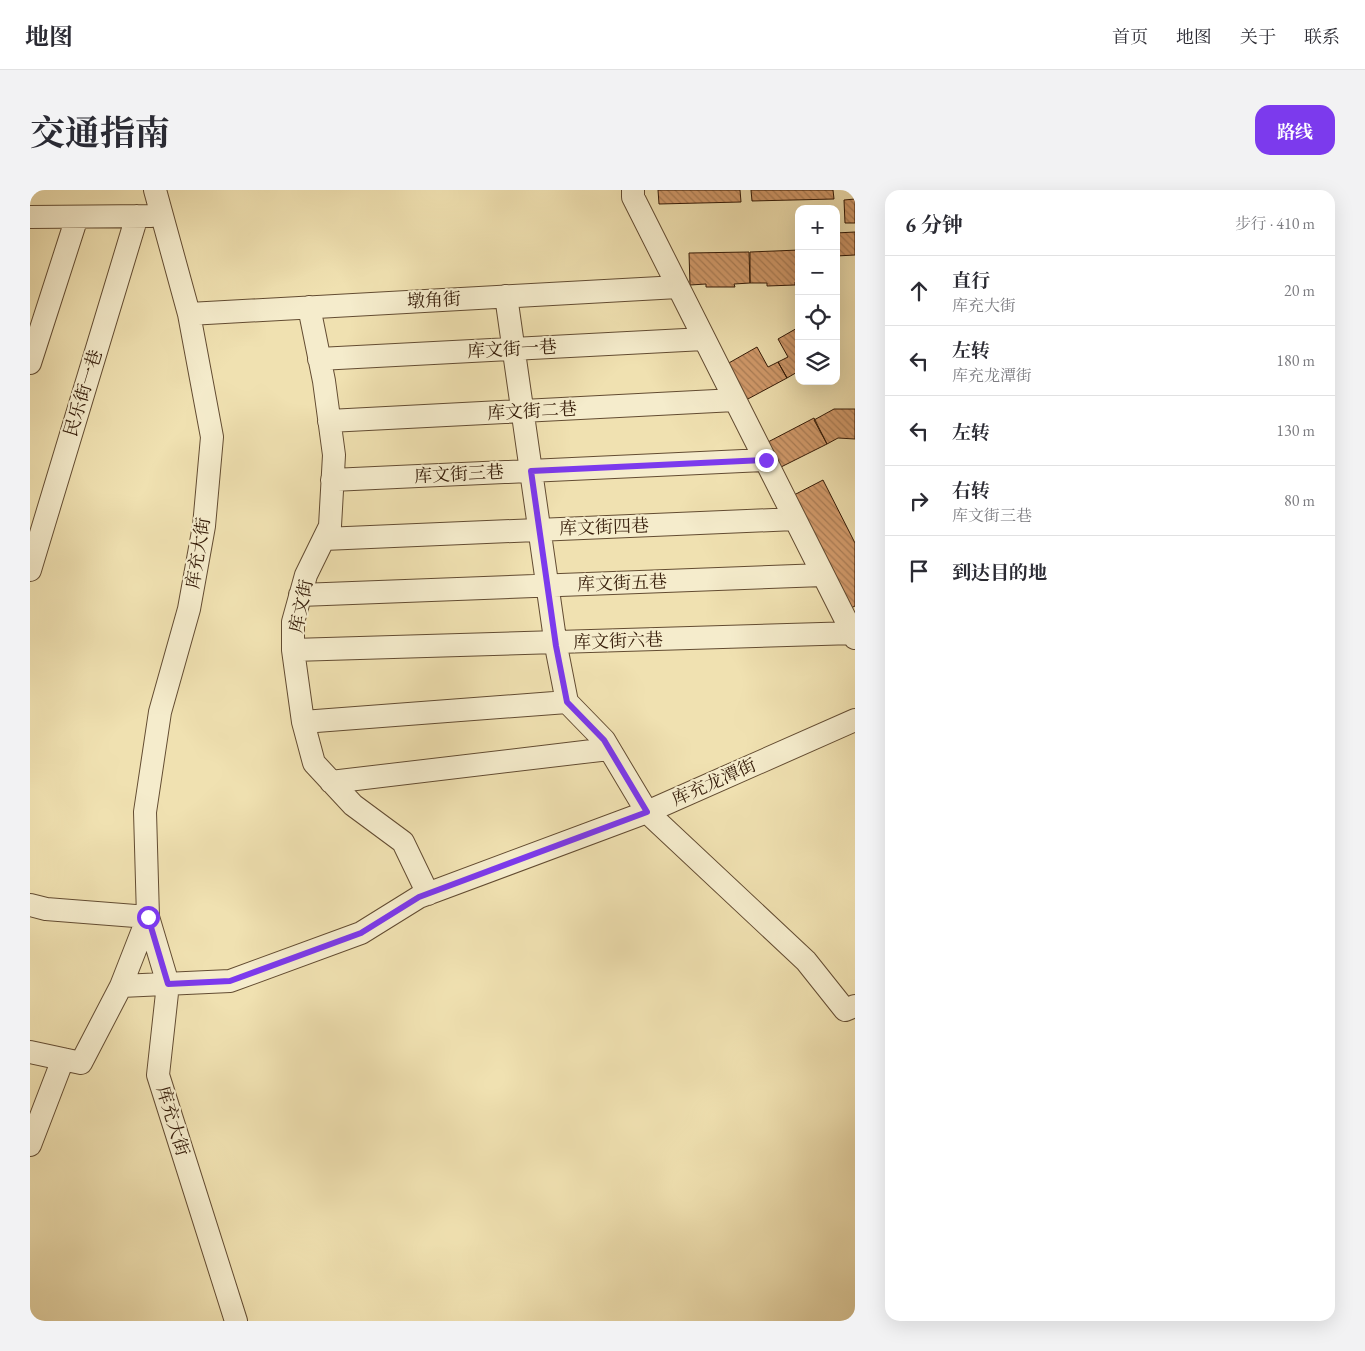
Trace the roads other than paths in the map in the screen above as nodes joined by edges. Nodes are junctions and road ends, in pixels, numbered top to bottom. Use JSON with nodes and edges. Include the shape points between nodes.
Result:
{"nodes":[{"id":1,"x":155,"y":190,"type":"edge"},
{"id":2,"x":633,"y":190,"type":"edge"},
{"id":3,"x":137,"y":216,"type":"junction"},
{"id":4,"x":163,"y":216,"type":"junction"},
{"id":5,"x":30,"y":217,"type":"edge"},
{"id":6,"x":77,"y":217,"type":"junction"},
{"id":7,"x":678,"y":287,"type":"junction"},
{"id":8,"x":506,"y":296,"type":"junction"},
{"id":9,"x":309,"y":307,"type":"junction"},
{"id":10,"x":189,"y":314,"type":"junction"},
{"id":11,"x":704,"y":339,"type":"junction"},
{"id":12,"x":514,"y":349,"type":"junction"},
{"id":13,"x":320,"y":359,"type":"junction"},
{"id":14,"x":30,"y":363,"type":"edge"},
{"id":15,"x":735,"y":400,"type":"junction"},
{"id":16,"x":523,"y":411,"type":"junction"},
{"id":17,"x":329,"y":422,"type":"junction"},
{"id":18,"x":766,"y":460,"type":"junction"},
{"id":19,"x":531,"y":471,"type":"junction"},
{"id":20,"x":332,"y":480,"type":"junction"},
{"id":21,"x":795,"y":519,"type":"junction"},
{"id":22,"x":540,"y":530,"type":"junction"},
{"id":23,"x":324,"y":539,"type":"junction"},
{"id":24,"x":30,"y":570,"type":"edge"},
{"id":25,"x":823,"y":575,"type":"junction"},
{"id":26,"x":548,"y":586,"type":"junction"},
{"id":27,"x":300,"y":595,"type":"junction"},
{"id":28,"x":854,"y":635,"type":"edge"},
{"id":29,"x":556,"y":642,"type":"junction"},
{"id":30,"x":293,"y":650,"type":"junction"},
{"id":31,"x":567,"y":702,"type":"junction"},
{"id":32,"x":855,"y":720,"type":"edge"},
{"id":33,"x":303,"y":722,"type":"junction"},
{"id":34,"x":609,"y":749,"type":"junction"},
{"id":35,"x":331,"y":782,"type":"junction"},
{"id":36,"x":647,"y":812,"type":"junction"},
{"id":37,"x":428,"y":894,"type":"junction"},
{"id":38,"x":30,"y":905,"type":"edge"},
{"id":39,"x":148,"y":917,"type":"junction"},
{"id":40,"x":168,"y":984,"type":"junction"},
{"id":41,"x":121,"y":986,"type":"junction"},
{"id":42,"x":855,"y":1006,"type":"edge"},
{"id":43,"x":30,"y":1052,"type":"edge"},
{"id":44,"x":72,"y":1061,"type":"junction"},
{"id":45,"x":30,"y":1145,"type":"edge"},
{"id":46,"x":236,"y":1321,"type":"edge"}],
"edges":[{"from":1,"to":4,"type":"street","name":"库充大街"},
{"from":2,"to":7,"type":"street","via":[[633,196]]},
{"from":3,"to":4,"type":"street"},
{"from":3,"to":6,"type":"street"},
{"from":3,"to":24,"type":"street","name":"民乐街一巷"},
{"from":4,"to":10,"type":"street","name":"库充大街"},
{"from":5,"to":6,"type":"street"},
{"from":6,"to":14,"type":"street"},
{"from":7,"to":8,"type":"street","name":"墩角街"},
{"from":7,"to":11,"type":"street"},
{"from":8,"to":9,"type":"street","name":"墩角街"},
{"from":8,"to":12,"type":"street"},
{"from":9,"to":10,"type":"street","name":"墩角街"},
{"from":9,"to":13,"type":"street","name":"库文街"},
{"from":10,"to":39,"type":"street","name":"库充大街","via":[[212,437],[204,526],[189,609],[160,712],[145,812]]},
{"from":11,"to":12,"type":"street","name":"库文街一巷"},
{"from":11,"to":15,"type":"street"},
{"from":12,"to":13,"type":"street","name":"库文街一巷"},
{"from":12,"to":16,"type":"street"},
{"from":13,"to":17,"type":"street","name":"库文街"},
{"from":15,"to":16,"type":"street","name":"库文街二巷"},
{"from":15,"to":18,"type":"street"},
{"from":16,"to":17,"type":"street","name":"库文街二巷"},
{"from":16,"to":19,"type":"street"},
{"from":17,"to":20,"type":"street","name":"库文街","via":[[334,455]]},
{"from":18,"to":19,"type":"street","name":"库文街三巷"},
{"from":18,"to":21,"type":"street"},
{"from":19,"to":20,"type":"street","name":"库文街三巷"},
{"from":19,"to":22,"type":"street"},
{"from":20,"to":23,"type":"street","name":"库文街","via":[[330,526]]},
{"from":21,"to":22,"type":"street","name":"库文街四巷"},
{"from":21,"to":25,"type":"street"},
{"from":22,"to":23,"type":"street","name":"库文街四巷"},
{"from":22,"to":26,"type":"street"},
{"from":23,"to":27,"type":"street","name":"库文街"},
{"from":25,"to":26,"type":"street","name":"库文街五巷"},
{"from":25,"to":28,"type":"street"},
{"from":26,"to":27,"type":"street","name":"库文街五巷"},
{"from":26,"to":29,"type":"street"},
{"from":27,"to":30,"type":"street","name":"库文街","via":[[293,622]]},
{"from":28,"to":29,"type":"street","name":"库文街六巷"},
{"from":29,"to":30,"type":"street","name":"库文街六巷"},
{"from":29,"to":31,"type":"street"},
{"from":30,"to":33,"type":"street","name":"库文街"},
{"from":31,"to":33,"type":"street"},
{"from":31,"to":34,"type":"street"},
{"from":32,"to":36,"type":"street","name":"库充龙潭街"},
{"from":33,"to":35,"type":"street","name":"库文街","via":[[314,764]]},
{"from":34,"to":35,"type":"street"},
{"from":34,"to":36,"type":"street"},
{"from":35,"to":37,"type":"street","name":"库文街","via":[[353,805],[403,842]]},
{"from":36,"to":37,"type":"street","name":"库充龙潭街"},
{"from":36,"to":42,"type":"street","via":[[806,961],[845,1010]]},
{"from":37,"to":40,"type":"street","name":"库充龙潭街","via":[[361,933],[230,981]]},
{"from":38,"to":39,"type":"street"},
{"from":39,"to":40,"type":"street","name":"库充大街"},
{"from":39,"to":41,"type":"street","name":"库充大街"},
{"from":40,"to":41,"type":"street","name":"库充龙潭街"},
{"from":40,"to":46,"type":"street","name":"库充大街","via":[[158,1075]]},
{"from":41,"to":44,"type":"street","name":"库充大街"},
{"from":43,"to":44,"type":"street"},
{"from":44,"to":45,"type":"street","name":"库充大街"}]}
